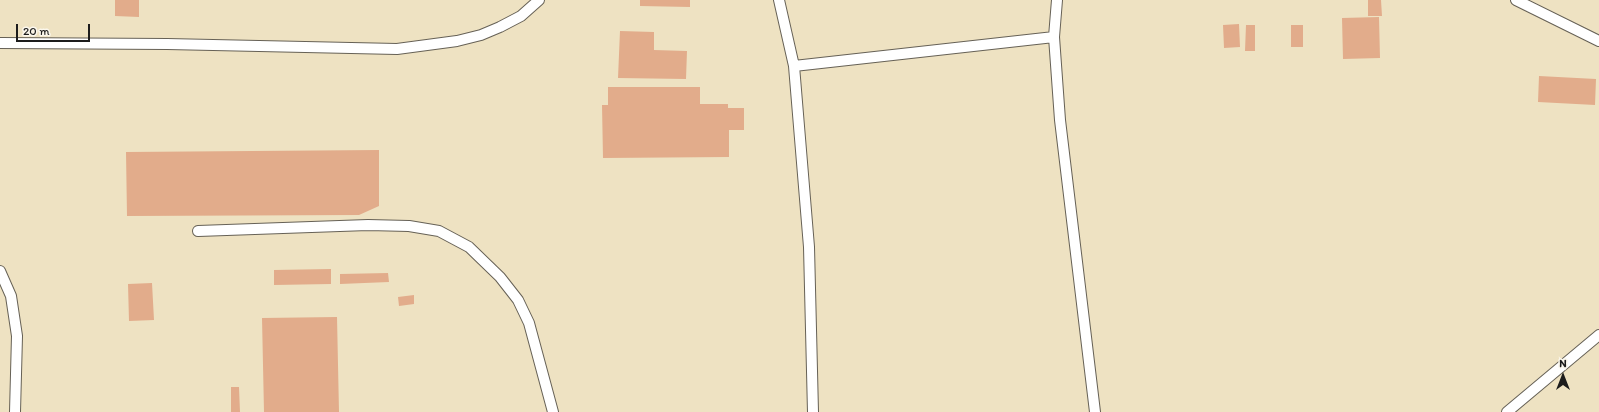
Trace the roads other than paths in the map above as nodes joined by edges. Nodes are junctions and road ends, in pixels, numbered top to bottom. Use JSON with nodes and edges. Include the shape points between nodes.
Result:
{"nodes":[{"id":1,"x":539,"y":0,"type":"edge"},
{"id":2,"x":779,"y":0,"type":"edge"},
{"id":3,"x":1057,"y":0,"type":"edge"},
{"id":4,"x":1516,"y":0,"type":"edge"},
{"id":5,"x":1054,"y":37,"type":"junction"},
{"id":6,"x":1599,"y":41,"type":"edge"},
{"id":7,"x":0,"y":43,"type":"edge"},
{"id":8,"x":794,"y":66,"type":"junction"},
{"id":9,"x":198,"y":231,"type":"dead end"},
{"id":10,"x":0,"y":271,"type":"edge"},
{"id":11,"x":1599,"y":335,"type":"edge"},
{"id":12,"x":15,"y":412,"type":"edge"},
{"id":13,"x":553,"y":412,"type":"edge"},
{"id":14,"x":813,"y":412,"type":"edge"},
{"id":15,"x":1095,"y":412,"type":"edge"},
{"id":16,"x":1507,"y":412,"type":"edge"}],
"edges":[{"from":1,"to":7,"type":"lane","via":[[520,16],[500,28],[481,35],[397,49]]},
{"from":2,"to":8,"type":"lane"},
{"from":3,"to":5,"type":"lane"},
{"from":4,"to":6,"type":"lane"},
{"from":5,"to":8,"type":"lane"},
{"from":5,"to":15,"type":"lane","via":[[1060,120]]},
{"from":8,"to":14,"type":"lane","via":[[809,247]]},
{"from":9,"to":13,"type":"lane","via":[[409,226],[439,232],[469,247],[500,277],[518,300],[529,323]]},
{"from":10,"to":12,"type":"lane","via":[[11,296],[16,336]]},
{"from":11,"to":16,"type":"lane"}]}
